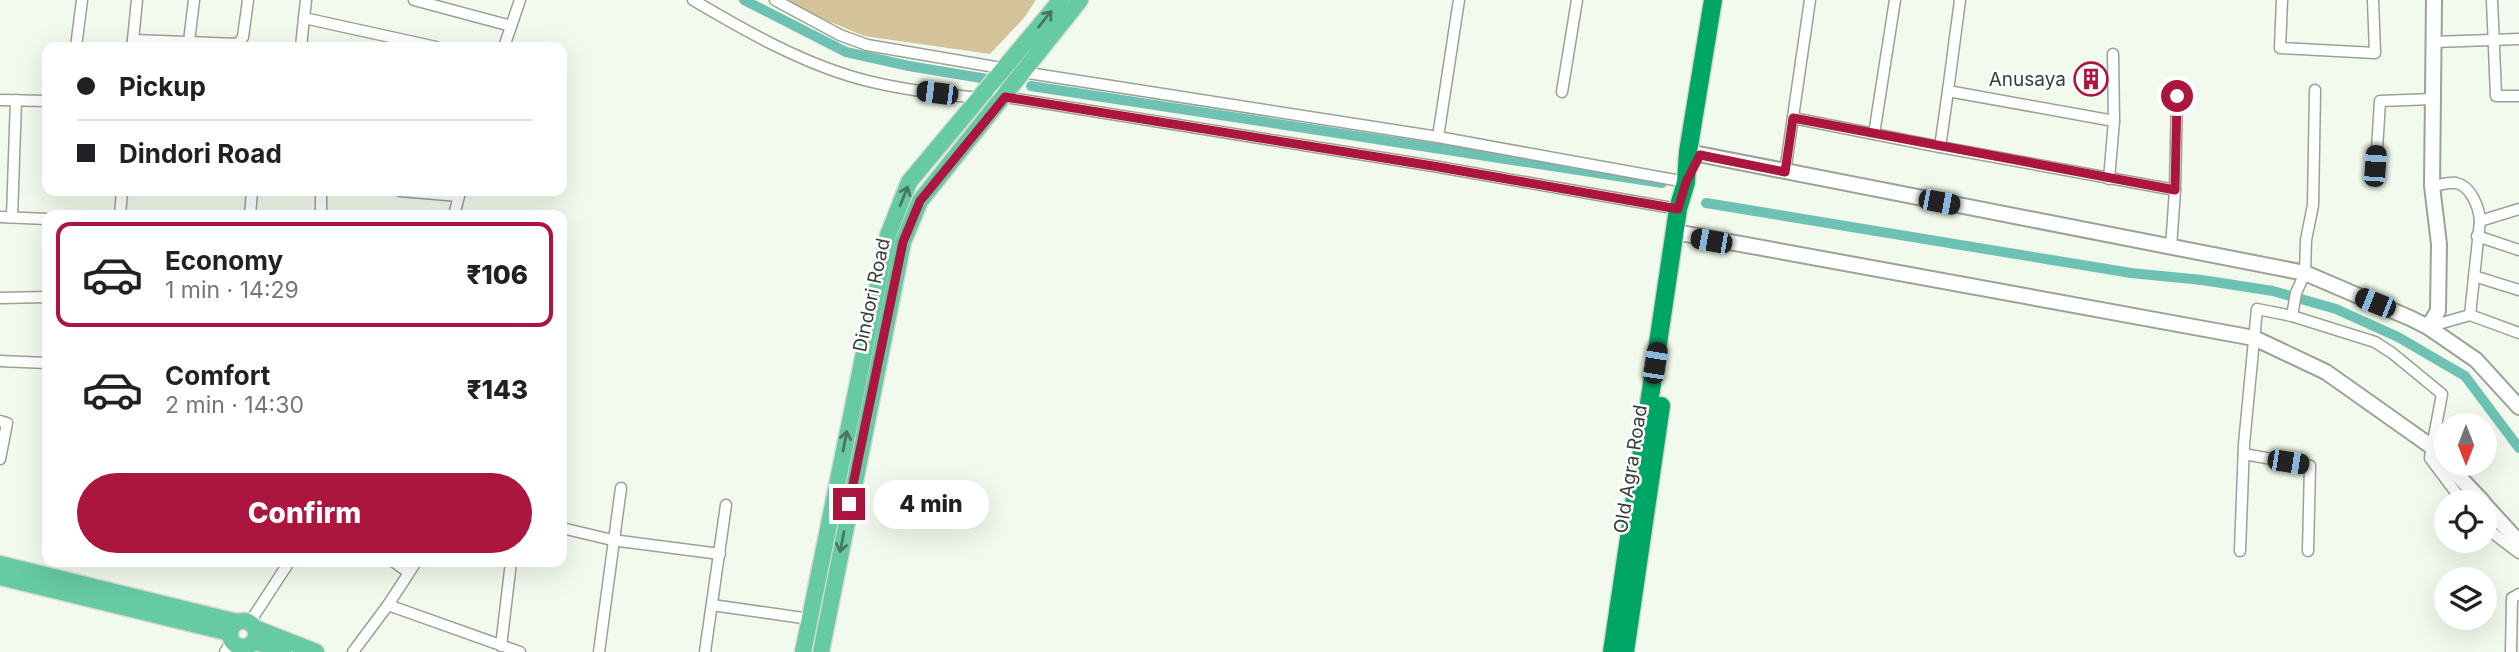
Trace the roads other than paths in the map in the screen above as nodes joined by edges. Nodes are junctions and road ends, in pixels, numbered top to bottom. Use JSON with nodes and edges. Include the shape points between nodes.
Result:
{"nodes":[{"id":1,"x":82,"y":0,"type":"edge"},
{"id":2,"x":137,"y":0,"type":"edge"},
{"id":3,"x":194,"y":0,"type":"edge"},
{"id":4,"x":248,"y":0,"type":"edge"},
{"id":5,"x":306,"y":0,"type":"edge"},
{"id":6,"x":414,"y":0,"type":"edge"},
{"id":7,"x":520,"y":0,"type":"edge"},
{"id":8,"x":693,"y":0,"type":"edge"},
{"id":9,"x":775,"y":0,"type":"edge"},
{"id":10,"x":1060,"y":0,"type":"edge"},
{"id":11,"x":1080,"y":0,"type":"edge"},
{"id":12,"x":1459,"y":0,"type":"edge"},
{"id":13,"x":1577,"y":0,"type":"edge"},
{"id":14,"x":1713,"y":0,"type":"edge"},
{"id":15,"x":1724,"y":0,"type":"edge"},
{"id":16,"x":1810,"y":0,"type":"edge"},
{"id":17,"x":1895,"y":0,"type":"edge"},
{"id":18,"x":1960,"y":0,"type":"edge"},
{"id":19,"x":2282,"y":0,"type":"edge"},
{"id":20,"x":2373,"y":0,"type":"edge"},
{"id":21,"x":2434,"y":0,"type":"edge"},
{"id":22,"x":2492,"y":0,"type":"edge"},
{"id":23,"x":304,"y":18,"type":"junction"},
{"id":24,"x":511,"y":26,"type":"junction"},
{"id":25,"x":2519,"y":39,"type":"edge"},
{"id":26,"x":2494,"y":40,"type":"junction"},
{"id":27,"x":77,"y":42,"type":"edge"},
{"id":28,"x":132,"y":42,"type":"edge"},
{"id":29,"x":189,"y":42,"type":"edge"},
{"id":30,"x":239,"y":42,"type":"edge"},
{"id":31,"x":302,"y":42,"type":"edge"},
{"id":32,"x":413,"y":42,"type":"edge"},
{"id":33,"x":506,"y":42,"type":"edge"},
{"id":34,"x":2434,"y":42,"type":"junction"},
{"id":35,"x":2113,"y":54,"type":"dead end"},
{"id":36,"x":1004,"y":69,"type":"junction"},
{"id":37,"x":1025,"y":72,"type":"junction"},
{"id":38,"x":2315,"y":90,"type":"dead end"},
{"id":39,"x":1948,"y":91,"type":"junction"},
{"id":40,"x":1562,"y":92,"type":"dead end"},
{"id":41,"x":984,"y":93,"type":"junction"},
{"id":42,"x":2177,"y":96,"type":"dead end"},
{"id":43,"x":2519,"y":96,"type":"edge"},
{"id":44,"x":1005,"y":97,"type":"junction"},
{"id":45,"x":2433,"y":99,"type":"junction"},
{"id":46,"x":0,"y":100,"type":"edge"},
{"id":47,"x":16,"y":100,"type":"junction"},
{"id":48,"x":42,"y":101,"type":"edge"},
{"id":49,"x":1793,"y":118,"type":"junction"},
{"id":50,"x":2114,"y":121,"type":"junction"},
{"id":51,"x":1874,"y":134,"type":"junction"},
{"id":52,"x":1438,"y":137,"type":"junction"},
{"id":53,"x":1940,"y":147,"type":"junction"},
{"id":54,"x":1694,"y":153,"type":"junction"},
{"id":55,"x":2375,"y":166,"type":"dead end"},
{"id":56,"x":1785,"y":172,"type":"junction"},
{"id":57,"x":2109,"y":179,"type":"junction"},
{"id":58,"x":1686,"y":182,"type":"junction"},
{"id":59,"x":2432,"y":186,"type":"junction"},
{"id":60,"x":2175,"y":190,"type":"junction"},
{"id":61,"x":1678,"y":209,"type":"junction"},
{"id":62,"x":2519,"y":209,"type":"edge"},
{"id":63,"x":0,"y":217,"type":"edge"},
{"id":64,"x":12,"y":218,"type":"junction"},
{"id":65,"x":42,"y":219,"type":"edge"},
{"id":66,"x":2480,"y":221,"type":"junction"},
{"id":67,"x":1680,"y":234,"type":"junction"},
{"id":68,"x":2477,"y":236,"type":"junction"},
{"id":69,"x":2171,"y":248,"type":"junction"},
{"id":70,"x":2519,"y":250,"type":"edge"},
{"id":71,"x":2305,"y":273,"type":"junction"},
{"id":72,"x":2474,"y":276,"type":"junction"},
{"id":73,"x":2519,"y":290,"type":"edge"},
{"id":74,"x":42,"y":297,"type":"edge"},
{"id":75,"x":0,"y":298,"type":"edge"},
{"id":76,"x":2292,"y":312,"type":"junction"},
{"id":77,"x":2470,"y":315,"type":"junction"},
{"id":78,"x":2428,"y":327,"type":"junction"},
{"id":79,"x":2519,"y":333,"type":"edge"},
{"id":80,"x":2254,"y":338,"type":"junction"},
{"id":81,"x":0,"y":360,"type":"edge"},
{"id":82,"x":42,"y":363,"type":"edge"},
{"id":83,"x":2519,"y":407,"type":"edge"},
{"id":84,"x":0,"y":421,"type":"edge"},
{"id":85,"x":2432,"y":447,"type":"junction"},
{"id":86,"x":2244,"y":454,"type":"junction"},
{"id":87,"x":0,"y":459,"type":"edge"},
{"id":88,"x":2459,"y":476,"type":"edge"},
{"id":89,"x":621,"y":488,"type":"dead end"},
{"id":90,"x":2454,"y":490,"type":"edge"},
{"id":91,"x":2472,"y":490,"type":"edge"},
{"id":92,"x":726,"y":505,"type":"dead end"},
{"id":93,"x":2497,"y":517,"type":"edge"},
{"id":94,"x":567,"y":529,"type":"edge"},
{"id":95,"x":2497,"y":536,"type":"edge"},
{"id":96,"x":612,"y":540,"type":"junction"},
{"id":97,"x":2519,"y":542,"type":"edge"},
{"id":98,"x":2240,"y":551,"type":"dead end"},
{"id":99,"x":2308,"y":551,"type":"dead end"},
{"id":100,"x":2519,"y":553,"type":"edge"},
{"id":101,"x":720,"y":554,"type":"junction"},
{"id":102,"x":0,"y":564,"type":"edge"},
{"id":103,"x":286,"y":567,"type":"edge"},
{"id":104,"x":401,"y":567,"type":"edge"},
{"id":105,"x":412,"y":567,"type":"edge"},
{"id":106,"x":510,"y":567,"type":"edge"},
{"id":107,"x":408,"y":572,"type":"junction"},
{"id":108,"x":0,"y":578,"type":"edge"},
{"id":109,"x":2519,"y":594,"type":"edge"},
{"id":110,"x":388,"y":605,"type":"junction"},
{"id":111,"x":712,"y":605,"type":"junction"},
{"id":112,"x":810,"y":619,"type":"junction"},
{"id":113,"x":240,"y":634,"type":"edge"},
{"id":114,"x":501,"y":646,"type":"junction"},
{"id":115,"x":283,"y":652,"type":"edge"},
{"id":116,"x":316,"y":652,"type":"edge"},
{"id":117,"x":354,"y":652,"type":"edge"},
{"id":118,"x":520,"y":652,"type":"edge"},
{"id":119,"x":599,"y":652,"type":"edge"},
{"id":120,"x":705,"y":652,"type":"edge"},
{"id":121,"x":803,"y":652,"type":"edge"},
{"id":122,"x":821,"y":652,"type":"edge"},
{"id":123,"x":1612,"y":652,"type":"edge"},
{"id":124,"x":1625,"y":652,"type":"edge"},
{"id":125,"x":2511,"y":652,"type":"edge"}],
"edges":[{"from":1,"to":27,"type":"street"},
{"from":2,"to":28,"type":"street"},
{"from":3,"to":29,"type":"street"},
{"from":4,"to":30,"type":"street"},
{"from":5,"to":23,"type":"street"},
{"from":6,"to":24,"type":"street"},
{"from":7,"to":24,"type":"street"},
{"from":8,"to":41,"type":"street","via":[[782,48],[866,81],[916,91]]},
{"from":9,"to":36,"type":"street","via":[[840,36],[867,45]]},
{"from":36,"to":10,"type":"main road","one_way":true},
{"from":11,"to":37,"type":"main road","name":"Dindori Road"},
{"from":12,"to":52,"type":"street"},
{"from":13,"to":40,"type":"street"},
{"from":14,"to":54,"type":"highway"},
{"from":15,"to":54,"type":"highway"},
{"from":16,"to":49,"type":"street"},
{"from":17,"to":51,"type":"street"},
{"from":18,"to":39,"type":"street"},
{"from":19,"to":20,"type":"street","via":[[2280,48],[2375,53]]},
{"from":21,"to":34,"type":"street"},
{"from":22,"to":26,"type":"street"},
{"from":23,"to":31,"type":"street"},
{"from":23,"to":32,"type":"street"},
{"from":24,"to":33,"type":"street"},
{"from":25,"to":26,"type":"street"},
{"from":26,"to":34,"type":"street"},
{"from":26,"to":43,"type":"street","via":[[2496,96]]},
{"from":34,"to":45,"type":"street"},
{"from":35,"to":50,"type":"street"},
{"from":36,"to":37,"type":"street"},
{"from":36,"to":41,"type":"main road"},
{"from":37,"to":44,"type":"main road","name":"Dindori Road"},
{"from":37,"to":52,"type":"street"},
{"from":38,"to":71,"type":"street","via":[[2313,205]]},
{"from":39,"to":50,"type":"street"},
{"from":39,"to":53,"type":"street"},
{"from":41,"to":44,"type":"street"},
{"from":112,"to":41,"type":"main road","one_way":true,"via":[[888,235],[909,182]]},
{"from":42,"to":60,"type":"street"},
{"from":44,"to":61,"type":"street"},
{"from":44,"to":122,"type":"main road","name":"Dindori Road","one_way":true,"via":[[920,201],[903,242]]},
{"from":45,"to":55,"type":"street","via":[[2380,101]]},
{"from":45,"to":59,"type":"street"},
{"from":46,"to":47,"type":"street"},
{"from":47,"to":48,"type":"street"},
{"from":47,"to":64,"type":"street"},
{"from":49,"to":51,"type":"street"},
{"from":49,"to":56,"type":"street"},
{"from":50,"to":57,"type":"street"},
{"from":51,"to":53,"type":"street"},
{"from":52,"to":58,"type":"street"},
{"from":53,"to":57,"type":"street"},
{"from":54,"to":56,"type":"street"},
{"from":54,"to":58,"type":"highway"},
{"from":56,"to":69,"type":"street"},
{"from":57,"to":60,"type":"street"},
{"from":58,"to":61,"type":"highway"},
{"from":59,"to":66,"type":"street","via":[[2454,183],[2466,188]]},
{"from":59,"to":78,"type":"street","via":[[2439,244],[2438,310]]},
{"from":60,"to":69,"type":"street"},
{"from":61,"to":67,"type":"highway"},
{"from":62,"to":66,"type":"street"},
{"from":63,"to":64,"type":"street"},
{"from":64,"to":65,"type":"street"},
{"from":66,"to":68,"type":"street"},
{"from":67,"to":80,"type":"street"},
{"from":67,"to":123,"type":"highway"},
{"from":67,"to":124,"type":"highway","name":"Old Agra Road"},
{"from":68,"to":70,"type":"street"},
{"from":68,"to":72,"type":"street"},
{"from":69,"to":71,"type":"street"},
{"from":71,"to":76,"type":"street"},
{"from":71,"to":78,"type":"street"},
{"from":72,"to":73,"type":"street"},
{"from":72,"to":77,"type":"street"},
{"from":74,"to":75,"type":"street"},
{"from":76,"to":80,"type":"street","via":[[2257,309]]},
{"from":76,"to":85,"type":"street","via":[[2375,342],[2442,394]]},
{"from":77,"to":78,"type":"street"},
{"from":77,"to":79,"type":"street"},
{"from":78,"to":83,"type":"street","via":[[2476,360]]},
{"from":80,"to":85,"type":"street","via":[[2326,372]]},
{"from":80,"to":86,"type":"street"},
{"from":81,"to":82,"type":"street"},
{"from":84,"to":87,"type":"street","via":[[7,423]]},
{"from":85,"to":90,"type":"street","via":[[2430,458]]},
{"from":86,"to":98,"type":"street"},
{"from":86,"to":99,"type":"street","via":[[2310,466]]},
{"from":88,"to":91,"type":"street"},
{"from":89,"to":96,"type":"street"},
{"from":92,"to":101,"type":"street"},
{"from":93,"to":97,"type":"street"},
{"from":94,"to":96,"type":"street"},
{"from":95,"to":100,"type":"street"},
{"from":96,"to":101,"type":"street"},
{"from":96,"to":119,"type":"street"},
{"from":101,"to":111,"type":"street"},
{"from":102,"to":113,"type":"main road"},
{"from":103,"to":113,"type":"street"},
{"from":104,"to":107,"type":"street"},
{"from":105,"to":107,"type":"street"},
{"from":106,"to":114,"type":"street"},
{"from":107,"to":110,"type":"street"},
{"from":108,"to":113,"type":"main road"},
{"from":109,"to":125,"type":"street","via":[[2512,598]]},
{"from":110,"to":114,"type":"street"},
{"from":110,"to":117,"type":"street"},
{"from":111,"to":112,"type":"street"},
{"from":111,"to":120,"type":"street"},
{"from":112,"to":121,"type":"main road"},
{"from":113,"to":115,"type":"main road"},
{"from":113,"to":116,"type":"main road"},
{"from":114,"to":118,"type":"street"}]}
